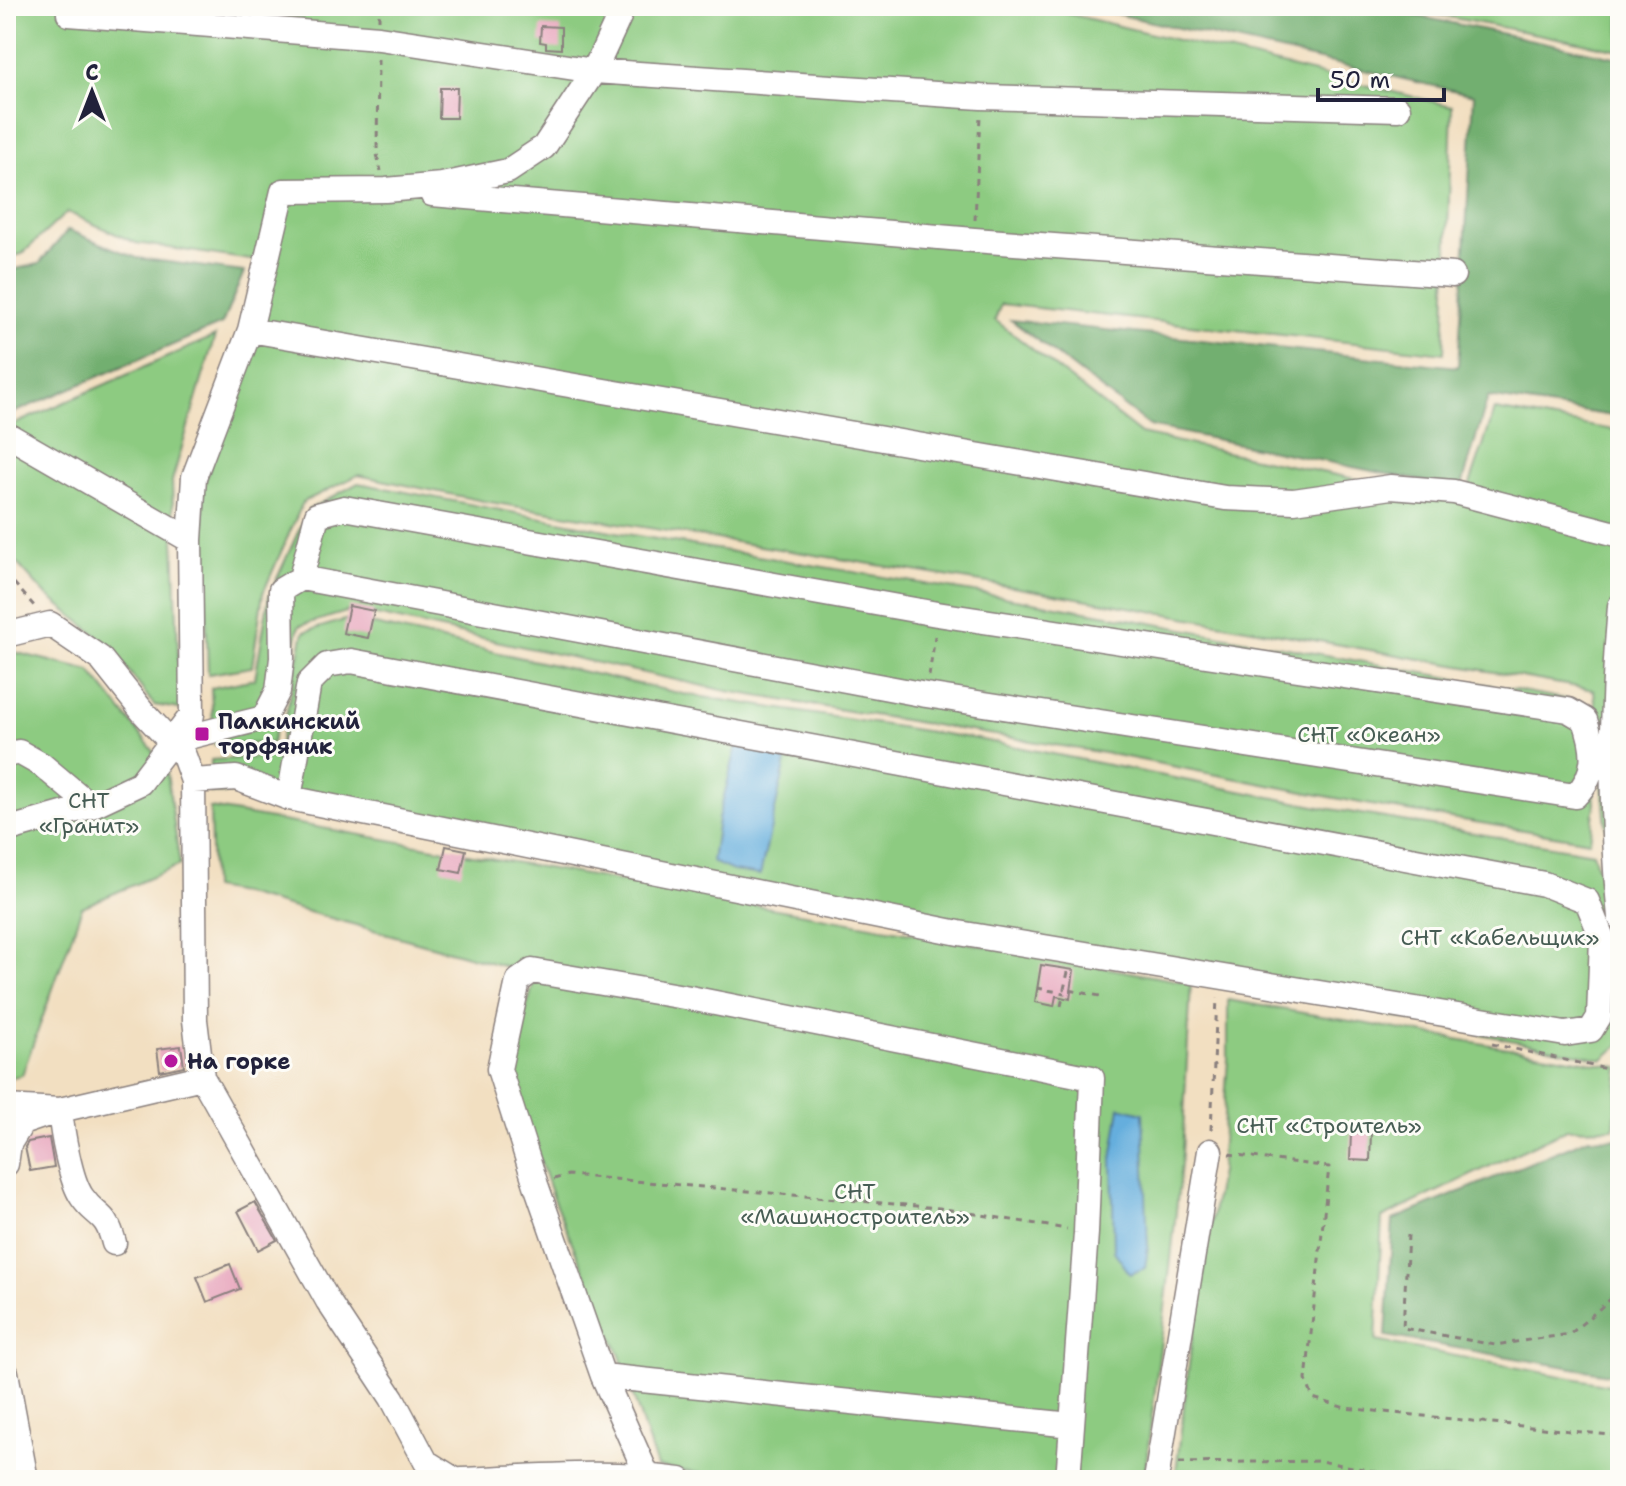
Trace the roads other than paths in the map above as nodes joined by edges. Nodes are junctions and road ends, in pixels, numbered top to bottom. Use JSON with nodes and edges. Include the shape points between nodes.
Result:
{"nodes":[{"id":1,"x":624,"y":6,"type":"edge"},
{"id":2,"x":69,"y":14,"type":"dead end"},
{"id":3,"x":594,"y":71,"type":"junction"},
{"id":4,"x":1398,"y":109,"type":"dead end"},
{"id":5,"x":386,"y":190,"type":"junction"},
{"id":6,"x":1453,"y":275,"type":"dead end"},
{"id":7,"x":250,"y":330,"type":"junction"},
{"id":8,"x":6,"y":434,"type":"edge"},
{"id":9,"x":1620,"y":535,"type":"edge"},
{"id":10,"x":190,"y":540,"type":"junction"},
{"id":11,"x":301,"y":578,"type":"junction"},
{"id":12,"x":1620,"y":606,"type":"edge"},
{"id":13,"x":6,"y":635,"type":"edge"},
{"id":14,"x":172,"y":741,"type":"junction"},
{"id":15,"x":6,"y":755,"type":"edge"},
{"id":16,"x":193,"y":781,"type":"junction"},
{"id":17,"x":289,"y":798,"type":"junction"},
{"id":18,"x":91,"y":806,"type":"junction"},
{"id":19,"x":6,"y":830,"type":"edge"},
{"id":20,"x":1620,"y":917,"type":"edge"},
{"id":21,"x":202,"y":1077,"type":"junction"},
{"id":22,"x":6,"y":1107,"type":"edge"},
{"id":23,"x":60,"y":1110,"type":"junction"},
{"id":24,"x":1210,"y":1151,"type":"road end"},
{"id":25,"x":6,"y":1164,"type":"edge"},
{"id":26,"x":114,"y":1243,"type":"dead end"},
{"id":27,"x":6,"y":1373,"type":"edge"},
{"id":28,"x":603,"y":1376,"type":"junction"},
{"id":29,"x":1071,"y":1425,"type":"junction"},
{"id":30,"x":1158,"y":1471,"type":"edge"},
{"id":31,"x":647,"y":1475,"type":"junction"},
{"id":32,"x":26,"y":1480,"type":"edge"},
{"id":33,"x":455,"y":1480,"type":"edge"},
{"id":34,"x":462,"y":1480,"type":"edge"},
{"id":35,"x":680,"y":1480,"type":"edge"},
{"id":36,"x":1068,"y":1480,"type":"edge"}],
"edges":[{"from":1,"to":3,"type":"street"},
{"from":2,"to":3,"type":"street","via":[[379,38]]},
{"from":3,"to":4,"type":"street","via":[[981,97]]},
{"from":3,"to":5,"type":"street","via":[[544,147],[508,171]]},
{"from":5,"to":6,"type":"street"},
{"from":5,"to":7,"type":"street","via":[[283,191]]},
{"from":7,"to":9,"type":"street","via":[[1225,498],[1294,501],[1391,487],[1454,492]]},
{"from":7,"to":10,"type":"street","via":[[194,477]]},
{"from":8,"to":10,"type":"street"},
{"from":10,"to":14,"type":"street","via":[[192,715]]},
{"from":11,"to":11,"type":"street","via":[[926,695],[1575,796],[1588,783],[1593,766],[1585,720],[1568,710],[937,614],[344,508],[317,515]]},
{"from":11,"to":14,"type":"street","via":[[281,590],[278,691],[264,718]]},
{"from":12,"to":20,"type":"street","via":[[1613,683]]},
{"from":13,"to":14,"type":"street","via":[[50,624],[100,658]]},
{"from":14,"to":16,"type":"street"},
{"from":14,"to":18,"type":"street","via":[[140,783]]},
{"from":15,"to":18,"type":"street","via":[[19,752],[42,765]]},
{"from":16,"to":17,"type":"street","via":[[236,778]]},
{"from":16,"to":21,"type":"street","via":[[195,1020]]},
{"from":17,"to":17,"type":"street","via":[[944,930],[1220,978],[1565,1034],[1591,1030],[1599,1017],[1602,938],[1587,901],[1544,884],[351,661],[327,665],[309,683]]},
{"from":18,"to":19,"type":"street"},
{"from":21,"to":23,"type":"street"},
{"from":21,"to":33,"type":"street","via":[[426,1462]]},
{"from":22,"to":23,"type":"street"},
{"from":23,"to":25,"type":"street","via":[[22,1123],[9,1144]]},
{"from":23,"to":26,"type":"street","via":[[64,1144],[81,1197],[109,1226]]},
{"from":24,"to":30,"type":"street"},
{"from":27,"to":32,"type":"street"},
{"from":28,"to":29,"type":"street"},
{"from":28,"to":29,"type":"street","via":[[499,1069],[518,981],[532,971],[1092,1078]]},
{"from":28,"to":31,"type":"street"},
{"from":29,"to":36,"type":"street"},
{"from":31,"to":34,"type":"street"},
{"from":31,"to":35,"type":"street"}]}
